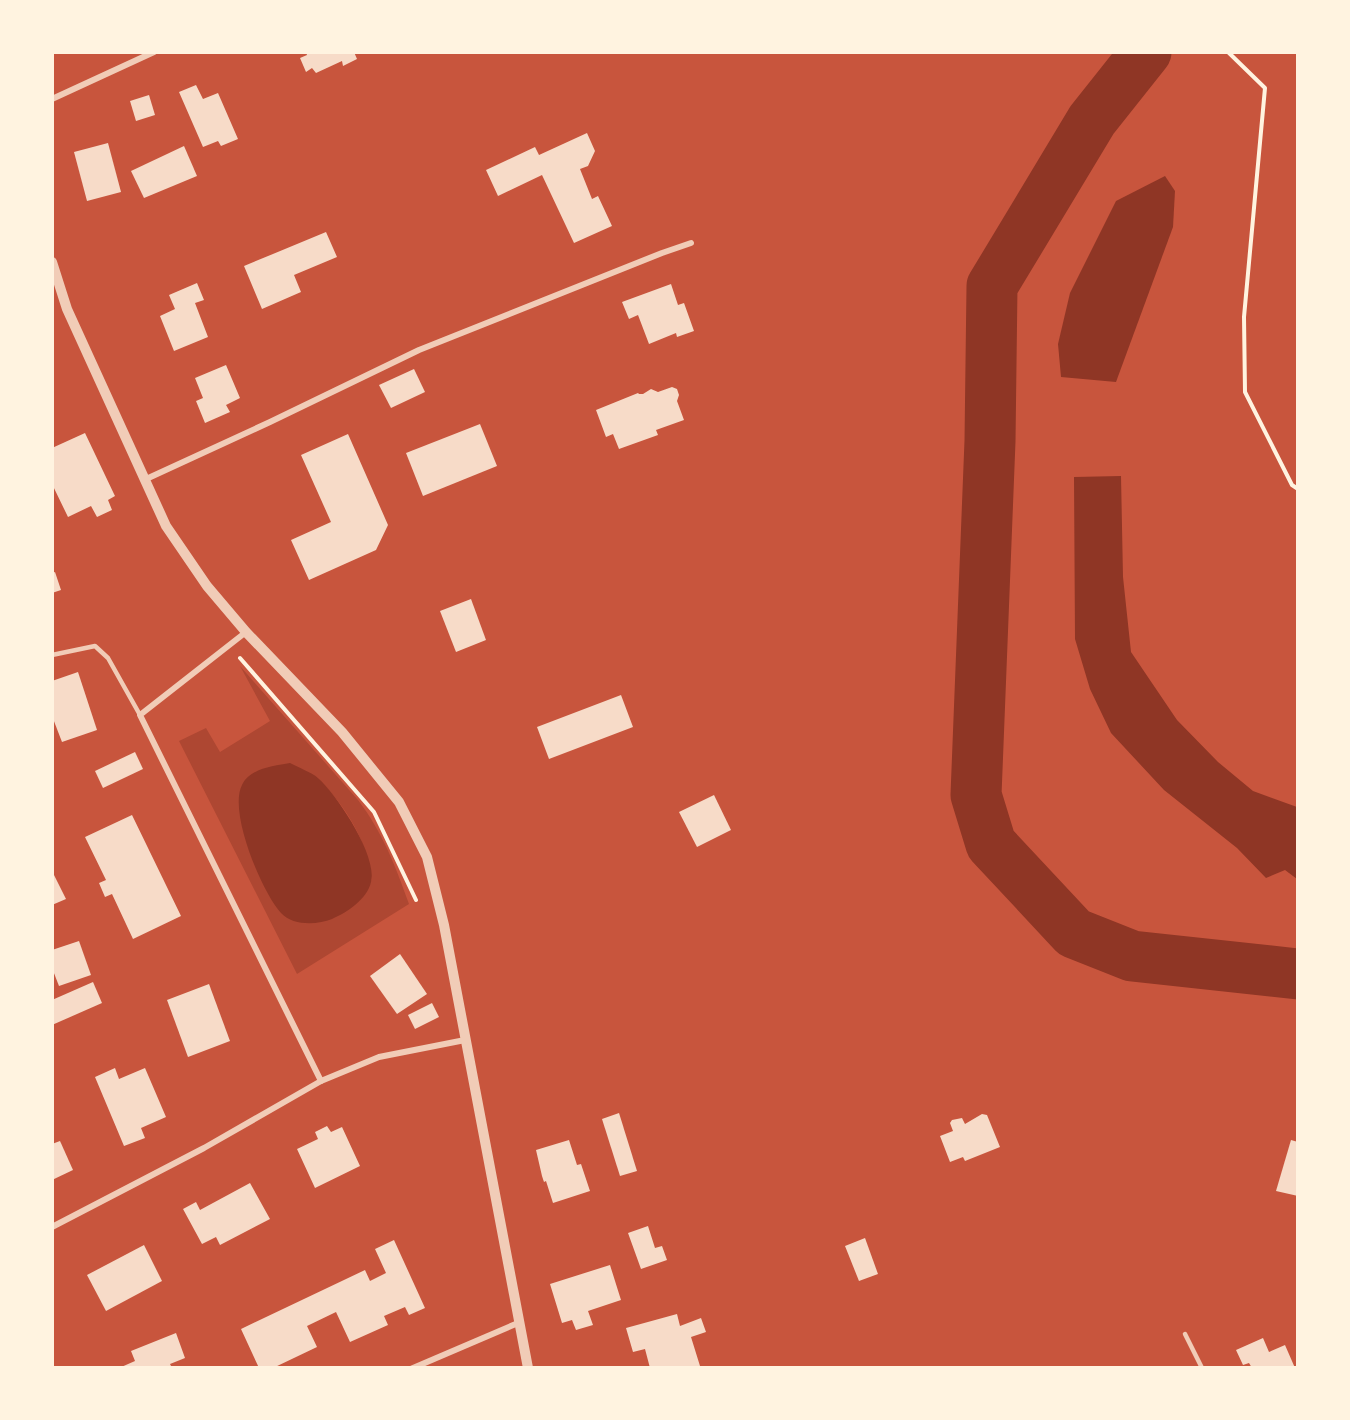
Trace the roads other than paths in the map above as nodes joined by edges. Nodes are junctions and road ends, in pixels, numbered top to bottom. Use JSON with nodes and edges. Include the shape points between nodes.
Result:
{"nodes":[{"id":1,"x":154,"y":52,"type":"edge"},
{"id":2,"x":52,"y":99,"type":"edge"},
{"id":3,"x":692,"y":243,"type":"dead end"},
{"id":4,"x":52,"y":262,"type":"edge"},
{"id":5,"x":144,"y":480,"type":"junction"},
{"id":6,"x":246,"y":632,"type":"junction"},
{"id":7,"x":52,"y":655,"type":"edge"},
{"id":8,"x":140,"y":715,"type":"junction"},
{"id":9,"x":465,"y":1040,"type":"junction"},
{"id":10,"x":321,"y":1081,"type":"junction"},
{"id":11,"x":52,"y":1227,"type":"edge"},
{"id":12,"x":518,"y":1323,"type":"junction"},
{"id":13,"x":1185,"y":1334,"type":"dead end"},
{"id":14,"x":413,"y":1368,"type":"edge"},
{"id":15,"x":528,"y":1368,"type":"edge"},
{"id":16,"x":1202,"y":1368,"type":"edge"}],
"edges":[{"from":1,"to":2,"type":"street"},
{"from":3,"to":5,"type":"street","via":[[419,350]]},
{"from":4,"to":5,"type":"street","via":[[67,309]]},
{"from":5,"to":6,"type":"street","via":[[166,526],[207,586]]},
{"from":6,"to":8,"type":"street"},
{"from":6,"to":9,"type":"street","via":[[342,732],[399,802],[427,857]]},
{"from":7,"to":8,"type":"lane","via":[[95,646],[108,658]]},
{"from":8,"to":10,"type":"street"},
{"from":9,"to":10,"type":"street","via":[[379,1057]]},
{"from":9,"to":12,"type":"street"},
{"from":10,"to":11,"type":"street","via":[[204,1148]]},
{"from":12,"to":14,"type":"street"},
{"from":12,"to":15,"type":"street"},
{"from":13,"to":16,"type":"lane"}]}
